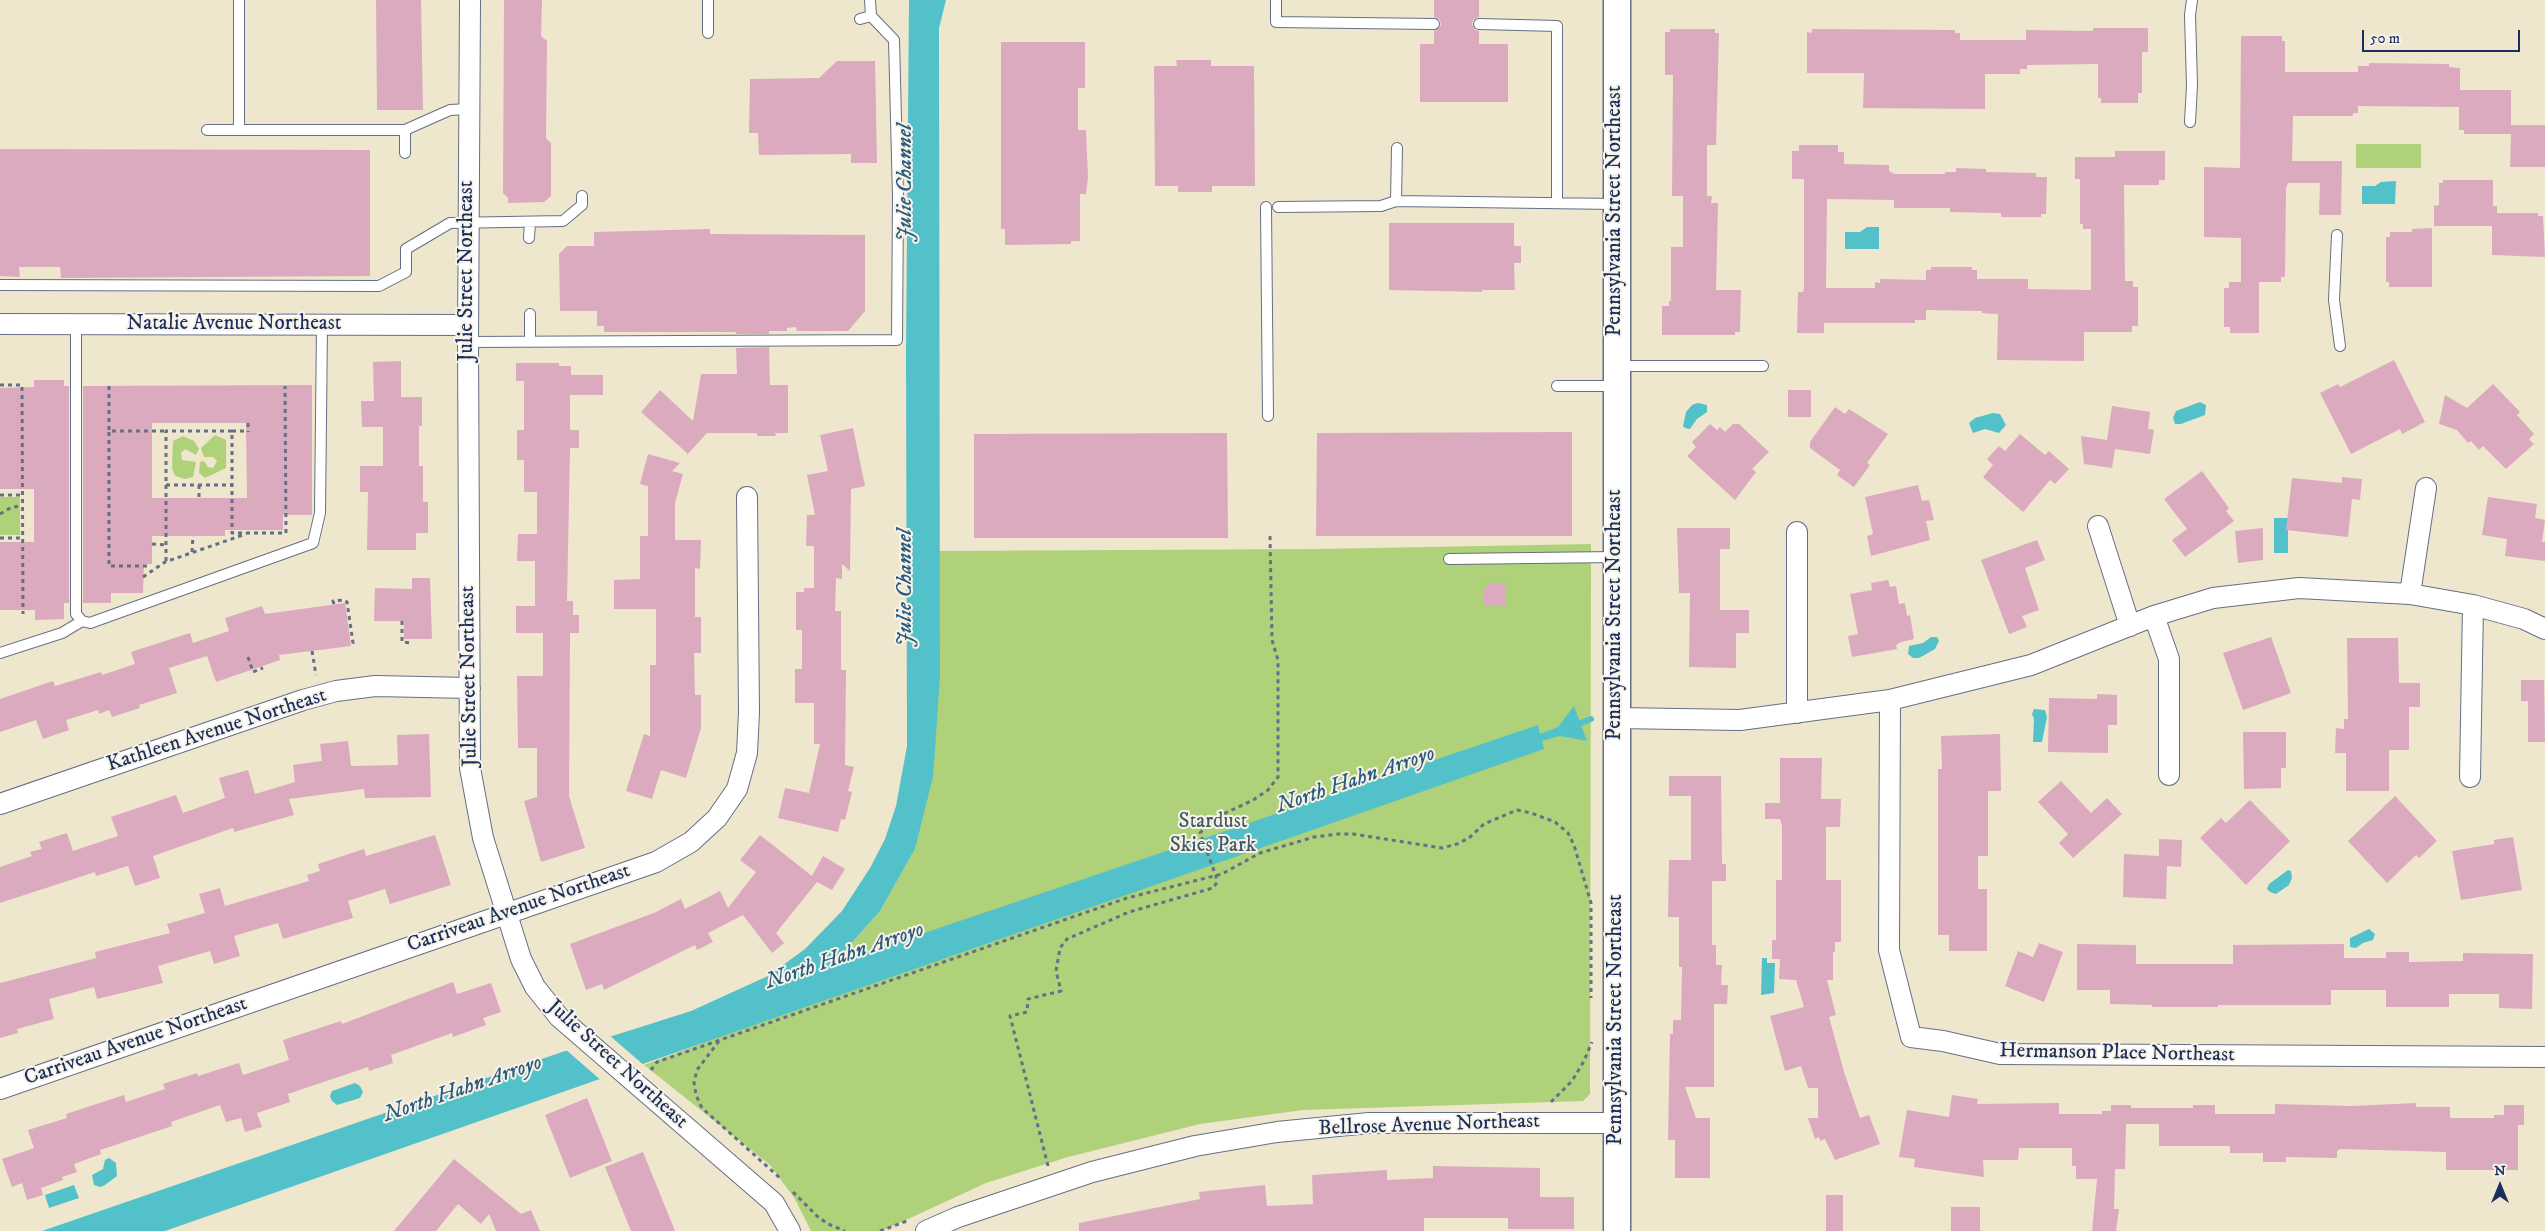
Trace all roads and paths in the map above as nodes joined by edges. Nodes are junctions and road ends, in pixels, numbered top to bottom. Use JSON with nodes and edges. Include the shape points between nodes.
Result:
{"nodes":[{"id":1,"x":239,"y":0,"type":"edge"},
{"id":2,"x":470,"y":0,"type":"edge"},
{"id":3,"x":708,"y":0,"type":"edge"},
{"id":4,"x":870,"y":0,"type":"edge"},
{"id":5,"x":1276,"y":0,"type":"edge"},
{"id":6,"x":1616,"y":0,"type":"edge"},
{"id":7,"x":2192,"y":0,"type":"edge"},
{"id":8,"x":1434,"y":24,"type":"dead end"},
{"id":9,"x":1479,"y":24,"type":"dead end"},
{"id":10,"x":708,"y":33,"type":"dead end"},
{"id":11,"x":469,"y":110,"type":"junction"},
{"id":12,"x":2190,"y":122,"type":"dead end"},
{"id":13,"x":207,"y":130,"type":"dead end"},
{"id":14,"x":239,"y":130,"type":"junction"},
{"id":15,"x":405,"y":130,"type":"junction"},
{"id":16,"x":1397,"y":148,"type":"dead end"},
{"id":17,"x":405,"y":153,"type":"dead end"},
{"id":18,"x":582,"y":196,"type":"dead end"},
{"id":19,"x":1396,"y":201,"type":"junction"},
{"id":20,"x":1557,"y":203,"type":"junction"},
{"id":21,"x":1616,"y":204,"type":"junction"},
{"id":22,"x":1266,"y":207,"type":"dead end"},
{"id":23,"x":1278,"y":207,"type":"dead end"},
{"id":24,"x":468,"y":222,"type":"junction"},
{"id":25,"x":530,"y":222,"type":"junction"},
{"id":26,"x":2337,"y":235,"type":"dead end"},
{"id":27,"x":529,"y":238,"type":"dead end"},
{"id":28,"x":0,"y":285,"type":"edge"},
{"id":29,"x":530,"y":314,"type":"dead end"},
{"id":30,"x":0,"y":324,"type":"edge"},
{"id":31,"x":76,"y":324,"type":"junction"},
{"id":32,"x":322,"y":325,"type":"junction"},
{"id":33,"x":468,"y":334,"type":"junction"},
{"id":34,"x":530,"y":342,"type":"junction"},
{"id":35,"x":2340,"y":346,"type":"dead end"},
{"id":36,"x":1763,"y":366,"type":"dead end"},
{"id":37,"x":1615,"y":376,"type":"junction"},
{"id":38,"x":0,"y":385,"type":"edge"},
{"id":39,"x":109,"y":386,"type":"dead end"},
{"id":40,"x":285,"y":386,"type":"dead end"},
{"id":41,"x":1556,"y":386,"type":"dead end"},
{"id":42,"x":1268,"y":416,"type":"dead end"},
{"id":43,"x":248,"y":423,"type":"dead end"},
{"id":44,"x":166,"y":430,"type":"junction"},
{"id":45,"x":232,"y":430,"type":"junction"},
{"id":46,"x":109,"y":431,"type":"junction"},
{"id":47,"x":166,"y":485,"type":"junction"},
{"id":48,"x":199,"y":485,"type":"junction"},
{"id":49,"x":232,"y":485,"type":"junction"},
{"id":50,"x":2426,"y":488,"type":"dead end"},
{"id":51,"x":0,"y":495,"type":"edge"},
{"id":52,"x":22,"y":495,"type":"junction"},
{"id":53,"x":747,"y":497,"type":"dead end"},
{"id":54,"x":199,"y":498,"type":"dead end"},
{"id":55,"x":22,"y":506,"type":"junction"},
{"id":56,"x":0,"y":514,"type":"edge"},
{"id":57,"x":2098,"y":526,"type":"dead end"},
{"id":58,"x":250,"y":532,"type":"junction"},
{"id":59,"x":1797,"y":532,"type":"dead end"},
{"id":60,"x":193,"y":536,"type":"dead end"},
{"id":61,"x":1270,"y":536,"type":"dead end"},
{"id":62,"x":0,"y":538,"type":"edge"},
{"id":63,"x":23,"y":538,"type":"junction"},
{"id":64,"x":152,"y":544,"type":"dead end"},
{"id":65,"x":166,"y":545,"type":"junction"},
{"id":66,"x":192,"y":552,"type":"junction"},
{"id":67,"x":1616,"y":557,"type":"junction"},
{"id":68,"x":1449,"y":559,"type":"dead end"},
{"id":69,"x":166,"y":561,"type":"junction"},
{"id":70,"x":147,"y":566,"type":"dead end"},
{"id":71,"x":143,"y":577,"type":"dead end"},
{"id":72,"x":2410,"y":594,"type":"junction"},
{"id":73,"x":334,"y":604,"type":"dead end"},
{"id":74,"x":2473,"y":605,"type":"junction"},
{"id":75,"x":23,"y":614,"type":"dead end"},
{"id":76,"x":2154,"y":616,"type":"junction"},
{"id":77,"x":82,"y":621,"type":"junction"},
{"id":78,"x":402,"y":621,"type":"dead end"},
{"id":79,"x":2130,"y":626,"type":"junction"},
{"id":80,"x":2545,"y":629,"type":"edge"},
{"id":81,"x":413,"y":643,"type":"dead end"},
{"id":82,"x":351,"y":648,"type":"dead end"},
{"id":83,"x":312,"y":651,"type":"dead end"},
{"id":84,"x":0,"y":653,"type":"edge"},
{"id":85,"x":248,"y":657,"type":"dead end"},
{"id":86,"x":263,"y":668,"type":"dead end"},
{"id":87,"x":316,"y":678,"type":"dead end"},
{"id":88,"x":470,"y":688,"type":"junction"},
{"id":89,"x":1890,"y":700,"type":"junction"},
{"id":90,"x":1797,"y":713,"type":"junction"},
{"id":91,"x":1616,"y":718,"type":"junction"},
{"id":92,"x":2169,"y":775,"type":"dead end"},
{"id":93,"x":2470,"y":777,"type":"dead end"},
{"id":94,"x":0,"y":804,"type":"edge"},
{"id":95,"x":1216,"y":876,"type":"junction"},
{"id":96,"x":507,"y":914,"type":"junction"},
{"id":97,"x":1591,"y":1006,"type":"dead end"},
{"id":98,"x":1592,"y":1035,"type":"dead end"},
{"id":99,"x":719,"y":1040,"type":"junction"},
{"id":100,"x":2545,"y":1057,"type":"edge"},
{"id":101,"x":643,"y":1078,"type":"junction"},
{"id":102,"x":0,"y":1089,"type":"edge"},
{"id":103,"x":1549,"y":1105,"type":"dead end"},
{"id":104,"x":1616,"y":1123,"type":"junction"},
{"id":105,"x":1048,"y":1166,"type":"dead end"},
{"id":106,"x":785,"y":1183,"type":"dead end"},
{"id":107,"x":791,"y":1190,"type":"dead end"},
{"id":108,"x":790,"y":1231,"type":"edge"},
{"id":109,"x":845,"y":1231,"type":"edge"},
{"id":110,"x":926,"y":1231,"type":"edge"},
{"id":111,"x":1616,"y":1231,"type":"edge"}],
"edges":[{"from":1,"to":14,"type":"lane"},
{"from":2,"to":11,"type":"street","name":"Julie Street Northeast"},
{"from":3,"to":10,"type":"lane"},
{"from":4,"to":34,"type":"lane","via":[[865,17],[894,40],[897,340]]},
{"from":5,"to":8,"type":"lane","via":[[1276,22]]},
{"from":6,"to":21,"type":"street","name":"Pennsylvania Street Northeast"},
{"from":7,"to":12,"type":"lane"},
{"from":9,"to":20,"type":"lane","via":[[1557,26]]},
{"from":11,"to":15,"type":"lane","via":[[450,110]]},
{"from":11,"to":24,"type":"street","name":"Julie Street Northeast"},
{"from":13,"to":14,"type":"lane"},
{"from":14,"to":15,"type":"lane"},
{"from":15,"to":17,"type":"lane"},
{"from":16,"to":19,"type":"lane"},
{"from":18,"to":25,"type":"lane","via":[[582,205],[563,221]]},
{"from":19,"to":20,"type":"lane"},
{"from":19,"to":23,"type":"lane","via":[[1381,206]]},
{"from":20,"to":21,"type":"lane"},
{"from":21,"to":37,"type":"street","name":"Pennsylvania Street Northeast"},
{"from":22,"to":42,"type":"lane"},
{"from":24,"to":25,"type":"lane"},
{"from":24,"to":28,"type":"lane","via":[[450,223],[406,249],[406,272],[379,286]]},
{"from":24,"to":33,"type":"street","name":"Julie Street Northeast"},
{"from":25,"to":27,"type":"lane"},
{"from":26,"to":35,"type":"lane","via":[[2334,300]]},
{"from":29,"to":34,"type":"lane"},
{"from":30,"to":31,"type":"street","name":"Natalie Avenue Northeast"},
{"from":31,"to":32,"type":"street","name":"Natalie Avenue Northeast"},
{"from":31,"to":77,"type":"lane","via":[[76,614]]},
{"from":32,"to":33,"type":"street","name":"Natalie Avenue Northeast"},
{"from":32,"to":77,"type":"lane","via":[[320,513],[313,543],[90,623]]},
{"from":33,"to":34,"type":"lane"},
{"from":33,"to":88,"type":"street","name":"Julie Street Northeast"},
{"from":36,"to":37,"type":"lane"},
{"from":37,"to":41,"type":"lane"},
{"from":37,"to":67,"type":"street","name":"Pennsylvania Street Northeast"},
{"from":38,"to":52,"type":"path","via":[[22,385]]},
{"from":39,"to":46,"type":"path"},
{"from":40,"to":58,"type":"path","via":[[286,532]]},
{"from":43,"to":45,"type":"path","via":[[248,431]]},
{"from":44,"to":45,"type":"path"},
{"from":44,"to":46,"type":"path"},
{"from":44,"to":47,"type":"path"},
{"from":45,"to":49,"type":"path"},
{"from":46,"to":70,"type":"path","via":[[109,566]]},
{"from":47,"to":48,"type":"path"},
{"from":47,"to":65,"type":"path"},
{"from":48,"to":49,"type":"path"},
{"from":48,"to":54,"type":"path"},
{"from":49,"to":58,"type":"path","via":[[232,533]]},
{"from":50,"to":72,"type":"street"},
{"from":51,"to":52,"type":"path"},
{"from":52,"to":55,"type":"path"},
{"from":53,"to":96,"type":"street","name":"Carriveau Avenue Northeast","via":[[749,712],[747,753],[736,789],[717,818],[692,842],[656,862]]},
{"from":55,"to":56,"type":"path"},
{"from":55,"to":63,"type":"path"},
{"from":57,"to":79,"type":"street"},
{"from":58,"to":66,"type":"path"},
{"from":59,"to":90,"type":"street"},
{"from":60,"to":66,"type":"path"},
{"from":61,"to":95,"type":"path","via":[[1272,640],[1278,660],[1278,777],[1268,790],[1213,819],[1200,833]]},
{"from":62,"to":63,"type":"path"},
{"from":63,"to":75,"type":"path"},
{"from":64,"to":65,"type":"path"},
{"from":65,"to":69,"type":"path"},
{"from":66,"to":69,"type":"path"},
{"from":67,"to":68,"type":"lane"},
{"from":67,"to":91,"type":"street","name":"Pennsylvania Street Northeast"},
{"from":69,"to":71,"type":"path"},
{"from":72,"to":74,"type":"street"},
{"from":72,"to":76,"type":"street","via":[[2299,588],[2213,598]]},
{"from":73,"to":82,"type":"path","via":[[333,601],[347,602]]},
{"from":74,"to":80,"type":"street","via":[[2524,619]]},
{"from":74,"to":93,"type":"street"},
{"from":76,"to":79,"type":"street"},
{"from":76,"to":92,"type":"street","via":[[2169,659]]},
{"from":77,"to":84,"type":"lane","via":[[62,633]]},
{"from":78,"to":81,"type":"path","via":[[402,642]]},
{"from":79,"to":89,"type":"street","via":[[2031,665]]},
{"from":83,"to":87,"type":"path"},
{"from":85,"to":86,"type":"path","via":[[253,672]]},
{"from":88,"to":94,"type":"street","name":"Kathleen Avenue Northeast","via":[[376,686],[319,696]]},
{"from":88,"to":96,"type":"street","name":"Julie Street Northeast","via":[[470,768],[474,801],[482,838]]},
{"from":89,"to":90,"type":"street"},
{"from":89,"to":100,"type":"street","name":"Hermanson Place Northeast","via":[[1889,950],[1911,1037],[2000,1054]]},
{"from":90,"to":91,"type":"street","via":[[1740,720]]},
{"from":91,"to":104,"type":"street","name":"Pennsylvania Street Northeast"},
{"from":95,"to":97,"type":"path","via":[[1260,852],[1314,837],[1353,834],[1442,848],[1469,838],[1484,824],[1500,816],[1517,810],[1531,813],[1562,826],[1574,845],[1591,903]]},
{"from":95,"to":99,"type":"path","via":[[1127,898]]},
{"from":95,"to":105,"type":"path","via":[[1213,888],[1129,912],[1068,939],[1060,948],[1056,971],[1062,990],[1028,999],[1027,1012],[1010,1016]]},
{"from":96,"to":101,"type":"street","name":"Julie Street Northeast","via":[[521,959],[535,987],[559,1017]]},
{"from":96,"to":102,"type":"street","name":"Carriveau Avenue Northeast"},
{"from":98,"to":103,"type":"path","via":[[1592,1044],[1584,1062],[1572,1081]]},
{"from":99,"to":101,"type":"path","via":[[657,1062]]},
{"from":99,"to":106,"type":"path","via":[[697,1070],[694,1082],[696,1095],[702,1108]]},
{"from":101,"to":108,"type":"street","name":"Julie Street Northeast","via":[[774,1203]]},
{"from":104,"to":110,"type":"street","name":"Bellrose Avenue Northeast","via":[[1369,1123],[1277,1132],[1196,1146],[1092,1172]]},
{"from":104,"to":111,"type":"street","name":"Pennsylvania Street Northeast"},
{"from":107,"to":109,"type":"path","via":[[817,1216]]}]}
